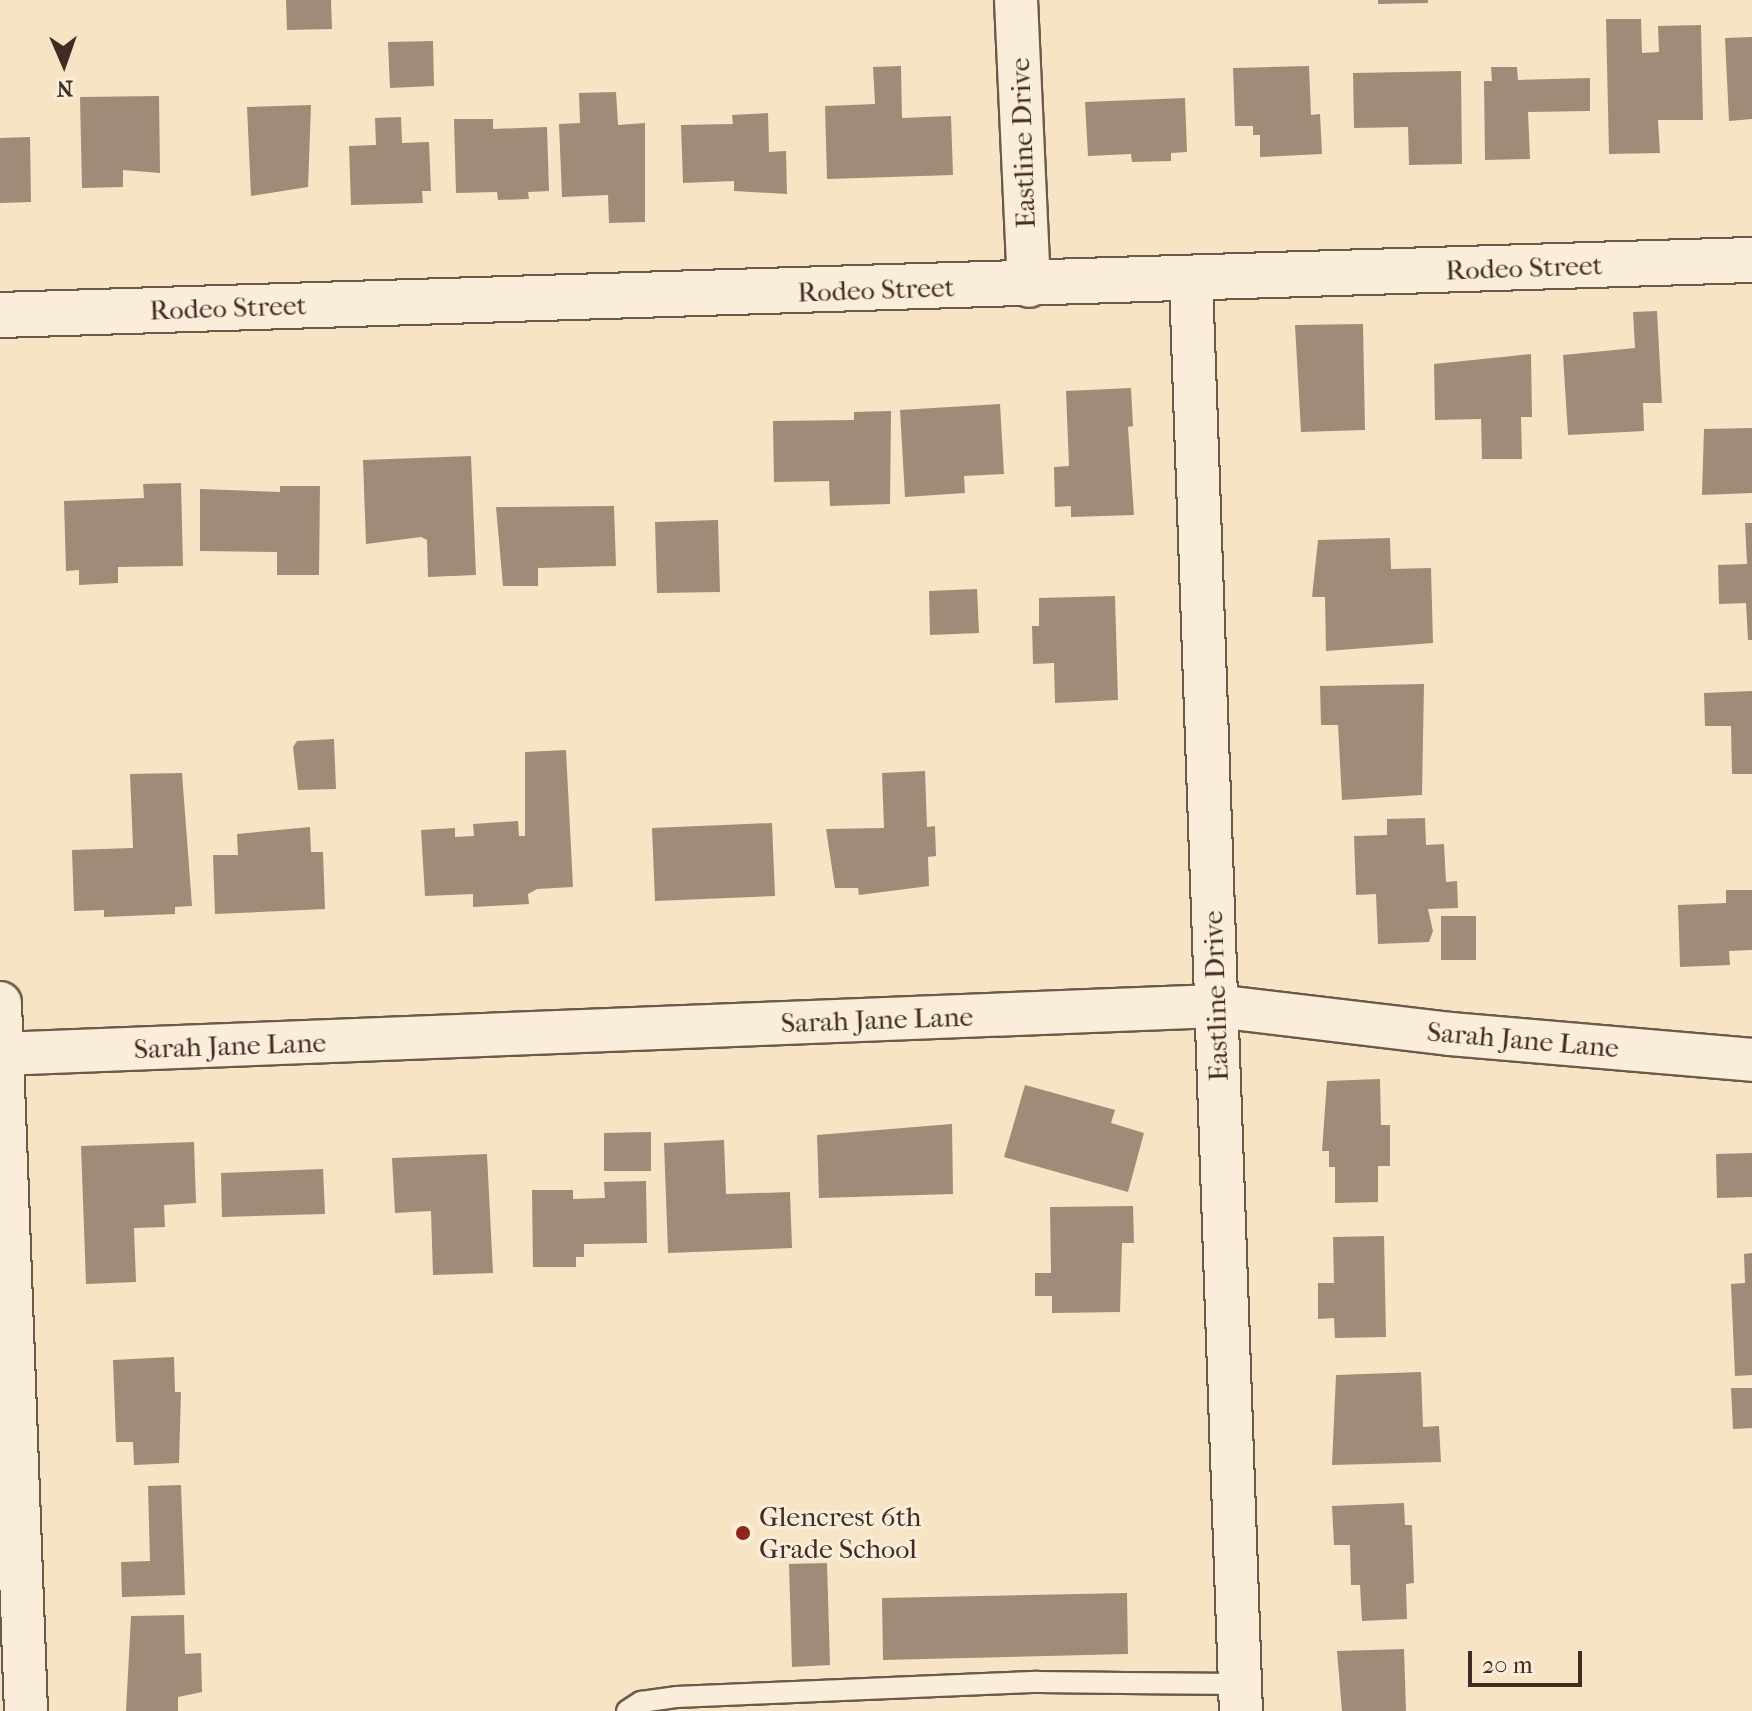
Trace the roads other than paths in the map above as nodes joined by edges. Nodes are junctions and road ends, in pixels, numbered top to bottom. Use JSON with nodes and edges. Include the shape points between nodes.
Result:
{"nodes":[{"id":1,"x":1016,"y":0,"type":"edge"},
{"id":2,"x":1752,"y":260,"type":"edge"},
{"id":3,"x":1191,"y":281,"type":"junction"},
{"id":4,"x":1029,"y":286,"type":"junction"},
{"id":5,"x":0,"y":315,"type":"edge"},
{"id":6,"x":0,"y":1003,"type":"edge"},
{"id":7,"x":1216,"y":1006,"type":"junction"},
{"id":8,"x":1,"y":1054,"type":"edge"},
{"id":9,"x":1752,"y":1060,"type":"edge"},
{"id":10,"x":12,"y":1650,"type":"edge"},
{"id":11,"x":1241,"y":1698,"type":"edge"},
{"id":12,"x":26,"y":1711,"type":"edge"},
{"id":13,"x":627,"y":1711,"type":"edge"}],
"edges":[{"from":1,"to":4,"type":"street","name":"Eastline Drive"},
{"from":2,"to":3,"type":"street","name":"Rodeo Street"},
{"from":3,"to":4,"type":"street","name":"Rodeo Street"},
{"from":3,"to":7,"type":"street","name":"Eastline Drive"},
{"from":4,"to":5,"type":"street","name":"Rodeo Street"},
{"from":6,"to":8,"type":"street"},
{"from":7,"to":8,"type":"street","name":"Sarah Jane Lane"},
{"from":7,"to":9,"type":"street","name":"Sarah Jane Lane","via":[[1451,1034]]},
{"from":7,"to":11,"type":"street","name":"Eastline Drive"},
{"from":8,"to":10,"type":"street"},
{"from":10,"to":12,"type":"street"},
{"from":11,"to":13,"type":"lane","via":[[1038,1682],[676,1697],[641,1702]]}]}
